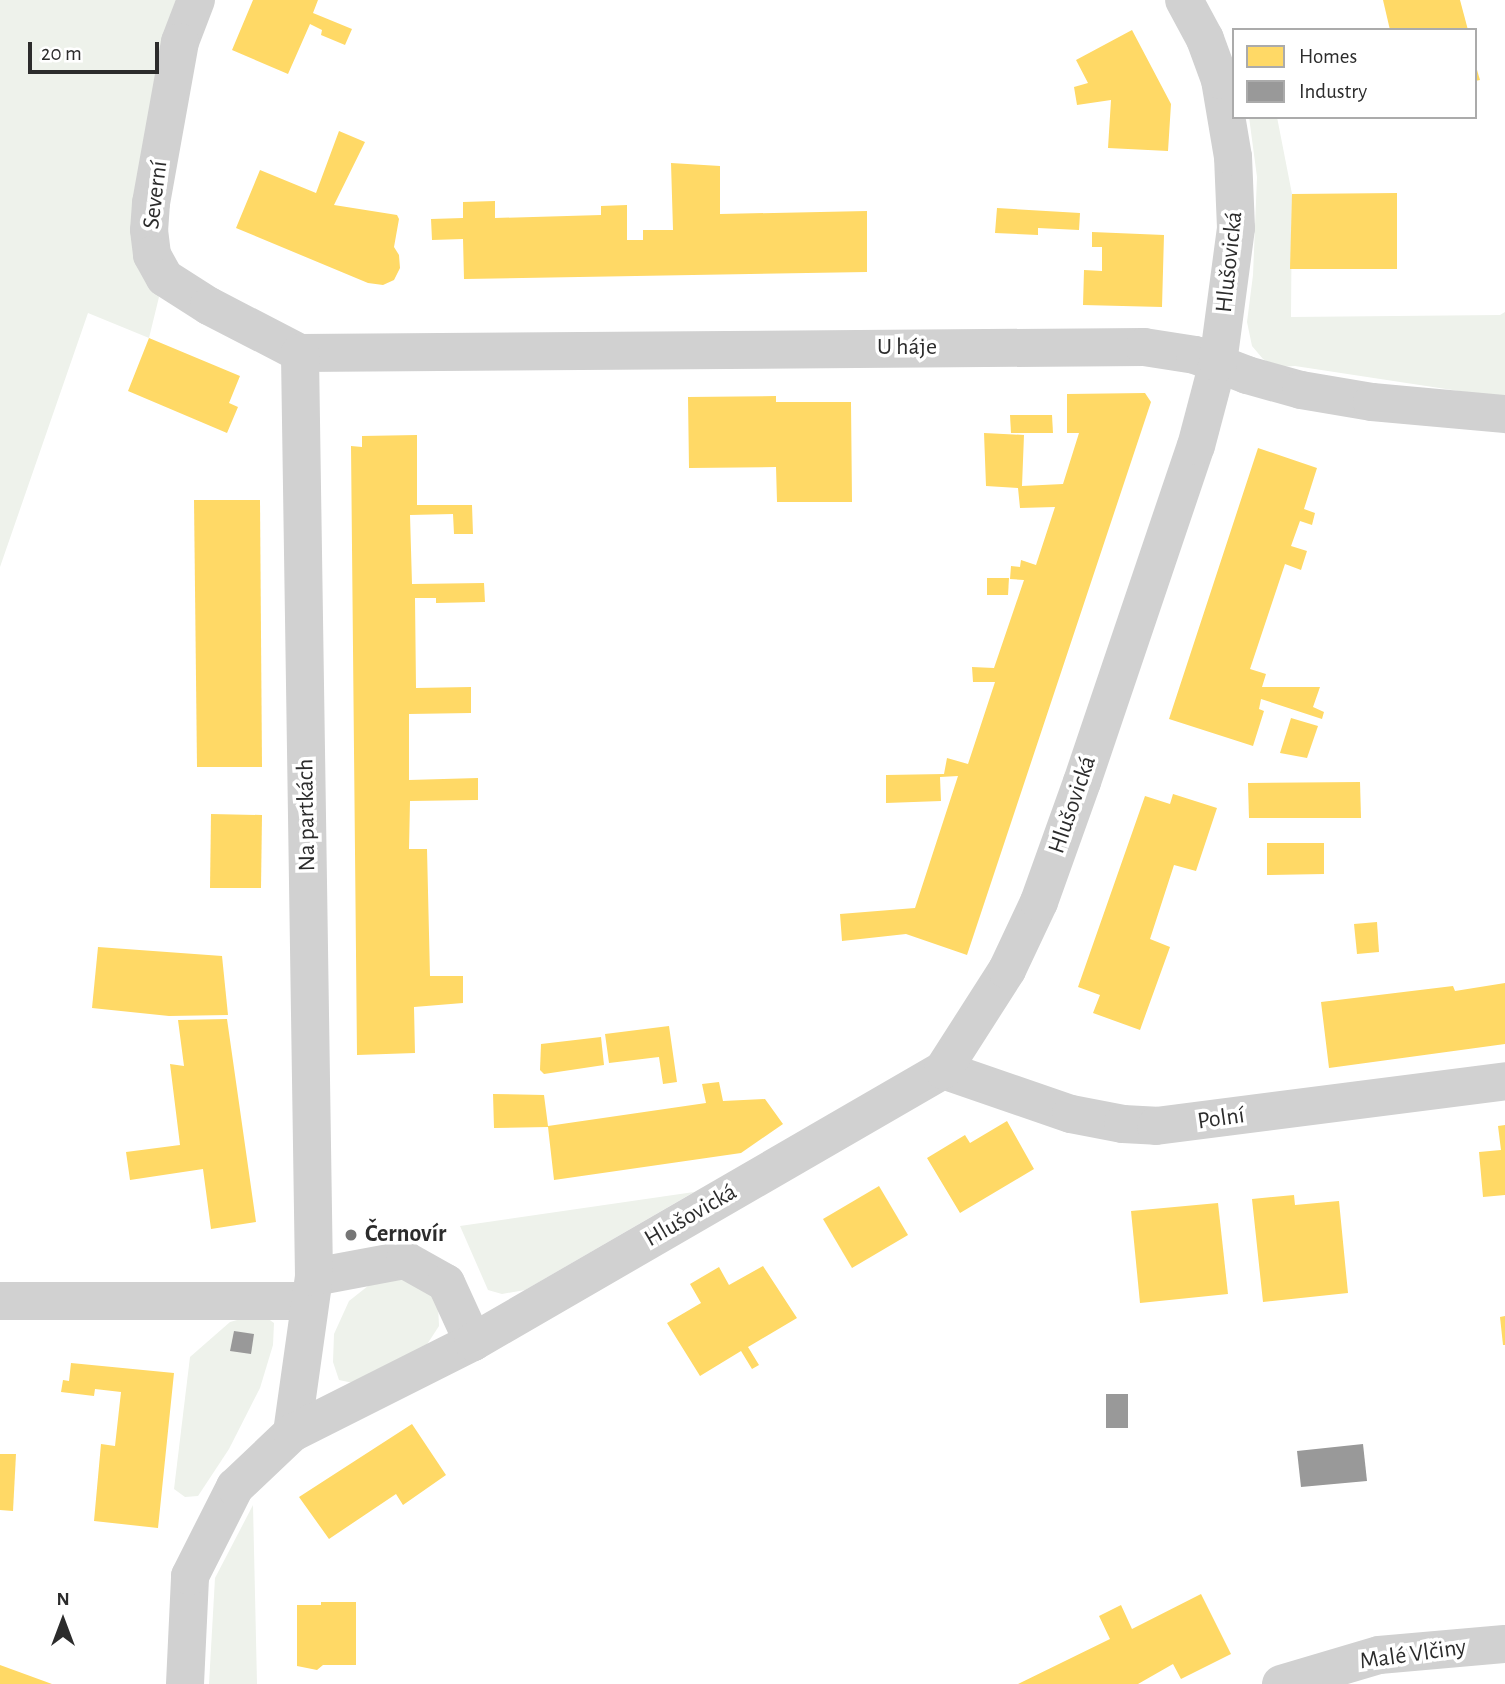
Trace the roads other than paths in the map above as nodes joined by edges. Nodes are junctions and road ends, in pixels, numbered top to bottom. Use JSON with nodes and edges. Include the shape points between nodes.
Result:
{"nodes":[{"id":1,"x":196,"y":0,"type":"edge"},
{"id":2,"x":1184,"y":0,"type":"edge"},
{"id":3,"x":300,"y":353,"type":"junction"},
{"id":4,"x":1218,"y":363,"type":"junction"},
{"id":5,"x":1503,"y":420,"type":"edge"},
{"id":6,"x":943,"y":1070,"type":"junction"},
{"id":7,"x":1505,"y":1081,"type":"edge"},
{"id":8,"x":312,"y":1289,"type":"junction"},
{"id":9,"x":0,"y":1301,"type":"edge"},
{"id":10,"x":473,"y":1342,"type":"junction"},
{"id":11,"x":292,"y":1433,"type":"junction"},
{"id":12,"x":1505,"y":1644,"type":"edge"},
{"id":13,"x":185,"y":1684,"type":"edge"},
{"id":14,"x":1281,"y":1684,"type":"edge"}],
"edges":[{"from":1,"to":3,"type":"street","name":"Severní","via":[[180,42],[151,203],[152,255],[165,278]]},
{"from":2,"to":4,"type":"street","name":"Hlušovická","via":[[1220,80],[1233,157],[1236,228]]},
{"from":3,"to":4,"type":"street","name":"U háje","via":[[1107,346],[1170,349]]},
{"from":3,"to":8,"type":"street","name":"Na partkách"},
{"from":4,"to":5,"type":"street","name":"U háje","via":[[1301,390]]},
{"from":4,"to":6,"type":"street","name":"Hlušovická","via":[[1196,446],[1039,902],[1007,971]]},
{"from":6,"to":7,"type":"street","name":"Polní","via":[[1071,1114],[1157,1126]]},
{"from":6,"to":10,"type":"street","name":"Hlušovická"},
{"from":8,"to":9,"type":"street"},
{"from":8,"to":10,"type":"street","via":[[405,1260],[446,1283]]},
{"from":8,"to":11,"type":"street","name":"Na partkách"},
{"from":10,"to":11,"type":"street","name":"Hlušovická"},
{"from":11,"to":13,"type":"street","name":"Hlušovická","via":[[235,1487],[190,1576]]},
{"from":12,"to":14,"type":"street","name":"Malé Vlčiny","via":[[1378,1655]]}]}
